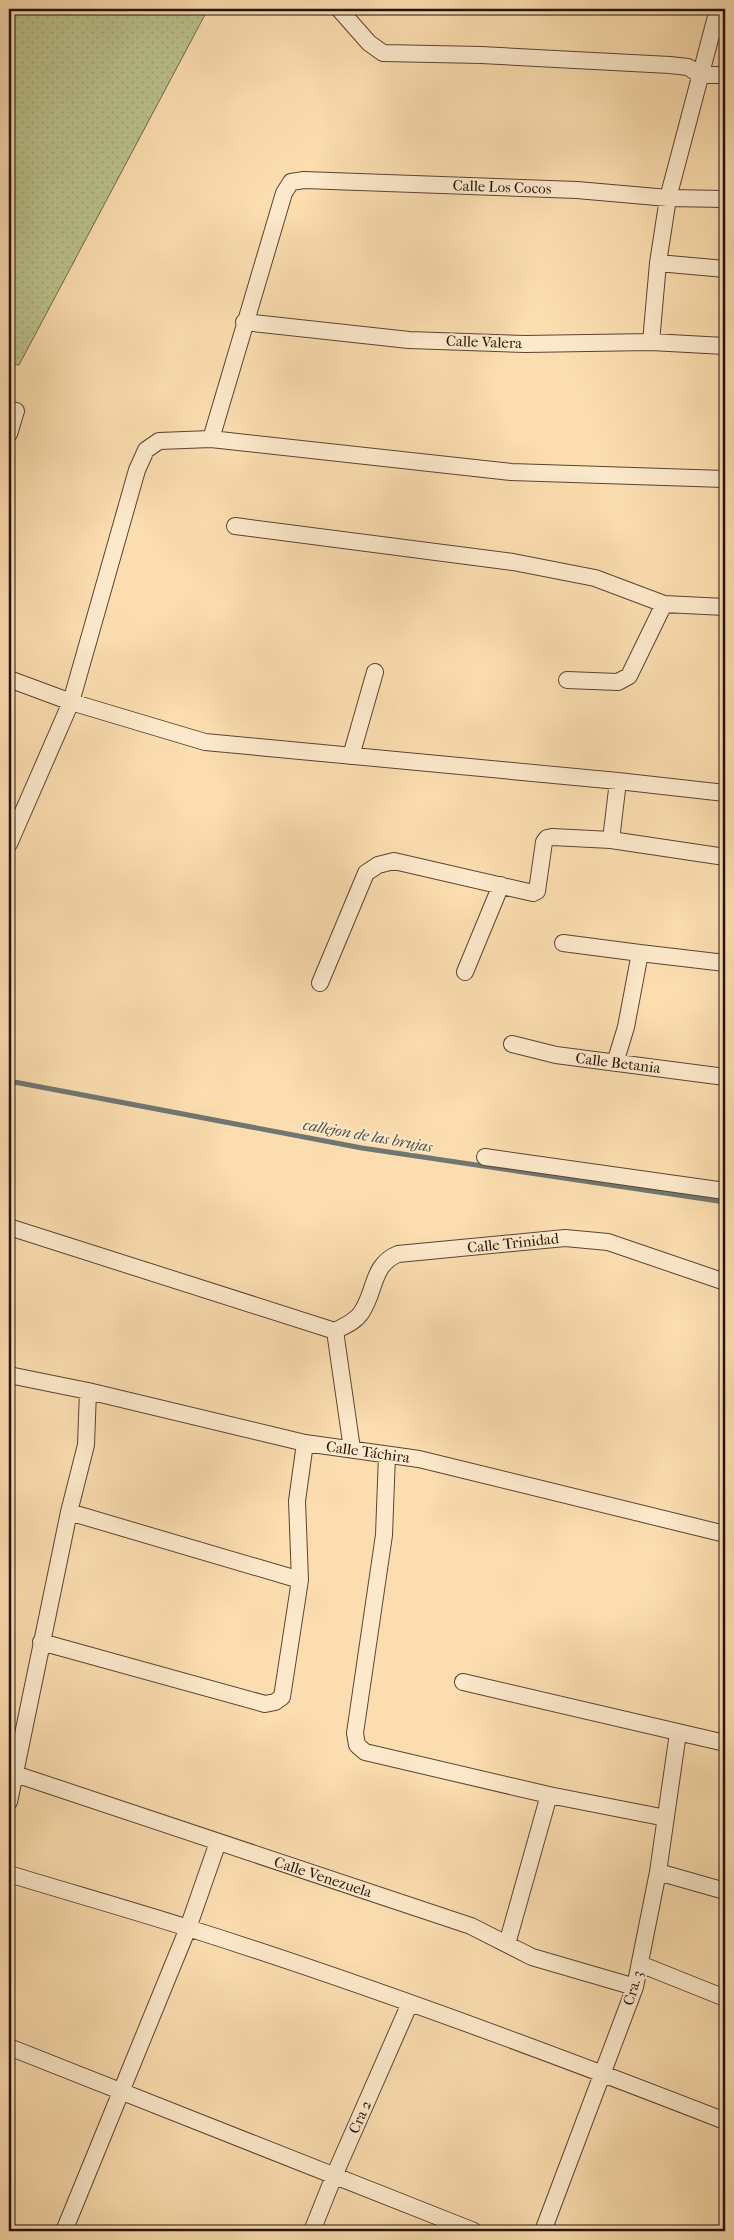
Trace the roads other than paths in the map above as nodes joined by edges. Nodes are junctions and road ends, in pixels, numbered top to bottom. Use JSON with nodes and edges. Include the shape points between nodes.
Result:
{"nodes":[{"id":1,"x":338,"y":9,"type":"edge"},
{"id":2,"x":718,"y":9,"type":"edge"},
{"id":3,"x":700,"y":75,"type":"junction"},
{"id":4,"x":725,"y":75,"type":"edge"},
{"id":5,"x":668,"y":198,"type":"junction"},
{"id":6,"x":725,"y":199,"type":"edge"},
{"id":7,"x":658,"y":263,"type":"junction"},
{"id":8,"x":725,"y":269,"type":"edge"},
{"id":9,"x":244,"y":322,"type":"junction"},
{"id":10,"x":651,"y":342,"type":"junction"},
{"id":11,"x":725,"y":346,"type":"edge"},
{"id":12,"x":9,"y":410,"type":"edge"},
{"id":13,"x":9,"y":434,"type":"edge"},
{"id":14,"x":211,"y":439,"type":"junction"},
{"id":15,"x":725,"y":479,"type":"edge"},
{"id":16,"x":235,"y":526,"type":"dead end"},
{"id":17,"x":664,"y":604,"type":"junction"},
{"id":18,"x":725,"y":607,"type":"edge"},
{"id":19,"x":375,"y":672,"type":"dead end"},
{"id":20,"x":9,"y":679,"type":"edge"},
{"id":21,"x":567,"y":680,"type":"dead end"},
{"id":22,"x":71,"y":702,"type":"junction"},
{"id":23,"x":351,"y":756,"type":"junction"},
{"id":24,"x":618,"y":781,"type":"junction"},
{"id":25,"x":725,"y":793,"type":"edge"},
{"id":26,"x":611,"y":840,"type":"junction"},
{"id":27,"x":9,"y":844,"type":"edge"},
{"id":28,"x":725,"y":857,"type":"edge"},
{"id":29,"x":501,"y":885,"type":"junction"},
{"id":30,"x":563,"y":943,"type":"dead end"},
{"id":31,"x":640,"y":953,"type":"junction"},
{"id":32,"x":725,"y":963,"type":"edge"},
{"id":33,"x":465,"y":972,"type":"dead end"},
{"id":34,"x":320,"y":983,"type":"dead end"},
{"id":35,"x":512,"y":1044,"type":"dead end"},
{"id":36,"x":616,"y":1062,"type":"junction"},
{"id":37,"x":725,"y":1077,"type":"edge"},
{"id":38,"x":486,"y":1157,"type":"dead end"},
{"id":39,"x":725,"y":1191,"type":"edge"},
{"id":40,"x":9,"y":1227,"type":"edge"},
{"id":41,"x":725,"y":1282,"type":"edge"},
{"id":42,"x":335,"y":1331,"type":"junction"},
{"id":43,"x":9,"y":1375,"type":"edge"},
{"id":44,"x":88,"y":1391,"type":"junction"},
{"id":45,"x":305,"y":1443,"type":"junction"},
{"id":46,"x":352,"y":1449,"type":"junction"},
{"id":47,"x":387,"y":1455,"type":"junction"},
{"id":48,"x":69,"y":1512,"type":"junction"},
{"id":49,"x":725,"y":1534,"type":"edge"},
{"id":50,"x":300,"y":1580,"type":"junction"},
{"id":51,"x":41,"y":1642,"type":"junction"},
{"id":52,"x":463,"y":1682,"type":"dead end"},
{"id":53,"x":678,"y":1733,"type":"junction"},
{"id":54,"x":725,"y":1744,"type":"edge"},
{"id":55,"x":12,"y":1773,"type":"edge"},
{"id":56,"x":549,"y":1795,"type":"junction"},
{"id":57,"x":9,"y":1802,"type":"edge"},
{"id":58,"x":666,"y":1818,"type":"junction"},
{"id":59,"x":218,"y":1842,"type":"junction"},
{"id":60,"x":658,"y":1872,"type":"junction"},
{"id":61,"x":9,"y":1874,"type":"edge"},
{"id":62,"x":725,"y":1891,"type":"edge"},
{"id":63,"x":188,"y":1928,"type":"junction"},
{"id":64,"x":507,"y":1944,"type":"junction"},
{"id":65,"x":640,"y":1964,"type":"junction"},
{"id":66,"x":635,"y":1987,"type":"junction"},
{"id":67,"x":725,"y":1998,"type":"edge"},
{"id":68,"x":410,"y":2003,"type":"junction"},
{"id":69,"x":9,"y":2047,"type":"edge"},
{"id":70,"x":603,"y":2074,"type":"junction"},
{"id":71,"x":122,"y":2092,"type":"junction"},
{"id":72,"x":725,"y":2121,"type":"edge"},
{"id":73,"x":334,"y":2176,"type":"junction"},
{"id":74,"x":64,"y":2231,"type":"edge"},
{"id":75,"x":312,"y":2231,"type":"edge"},
{"id":76,"x":474,"y":2231,"type":"edge"},
{"id":77,"x":543,"y":2231,"type":"edge"}],
"edges":[{"from":1,"to":3,"type":"street","via":[[382,53],[670,65],[688,67]]},
{"from":2,"to":3,"type":"street"},
{"from":3,"to":4,"type":"street"},
{"from":3,"to":5,"type":"street"},
{"from":5,"to":6,"type":"street","name":"Calle Los Cocos"},
{"from":5,"to":7,"type":"street"},
{"from":5,"to":9,"type":"street","name":"Calle Los Cocos","via":[[577,190],[291,182],[284,193]]},
{"from":7,"to":8,"type":"street"},
{"from":7,"to":10,"type":"street"},
{"from":9,"to":10,"type":"street","name":"Calle Valera","via":[[408,340],[525,344]]},
{"from":9,"to":14,"type":"street"},
{"from":10,"to":11,"type":"street","name":"Calle Valera"},
{"from":12,"to":13,"type":"street","via":[[16,411]]},
{"from":14,"to":15,"type":"street","via":[[511,472]]},
{"from":14,"to":22,"type":"street","via":[[159,441],[146,450]]},
{"from":16,"to":17,"type":"street","via":[[512,562],[595,578]]},
{"from":17,"to":18,"type":"street"},
{"from":17,"to":21,"type":"street","via":[[625,680]]},
{"from":19,"to":23,"type":"street"},
{"from":20,"to":22,"type":"street"},
{"from":22,"to":23,"type":"street","via":[[205,742]]},
{"from":22,"to":27,"type":"street"},
{"from":23,"to":24,"type":"street"},
{"from":24,"to":25,"type":"street"},
{"from":24,"to":26,"type":"street"},
{"from":26,"to":28,"type":"street"},
{"from":26,"to":29,"type":"street","via":[[547,838],[536,893]]},
{"from":29,"to":33,"type":"street"},
{"from":29,"to":34,"type":"street","via":[[394,861],[378,865],[366,873]]},
{"from":30,"to":31,"type":"street"},
{"from":31,"to":32,"type":"street"},
{"from":31,"to":36,"type":"street"},
{"from":35,"to":36,"type":"street","name":"Calle Betania","via":[[556,1055]]},
{"from":36,"to":37,"type":"street","name":"Calle Betania"},
{"from":38,"to":39,"type":"street"},
{"from":40,"to":42,"type":"street"},
{"from":41,"to":42,"type":"street","name":"Calle Trinidad","via":[[608,1242],[564,1238],[398,1254],[388,1258],[380,1268],[361,1313],[350,1324]]},
{"from":42,"to":46,"type":"street"},
{"from":43,"to":44,"type":"street","name":"Calle Táchira"},
{"from":44,"to":45,"type":"street","name":"Calle Táchira"},
{"from":44,"to":48,"type":"street","via":[[86,1445]]},
{"from":45,"to":46,"type":"street","name":"Calle Táchira"},
{"from":45,"to":50,"type":"street","via":[[297,1501]]},
{"from":46,"to":47,"type":"street","name":"Calle Táchira"},
{"from":47,"to":49,"type":"street","name":"Calle Táchira","via":[[419,1459]]},
{"from":47,"to":56,"type":"street","via":[[384,1535],[357,1745],[365,1752]]},
{"from":48,"to":50,"type":"street"},
{"from":48,"to":51,"type":"street"},
{"from":50,"to":51,"type":"street","via":[[282,1697],[275,1702],[265,1704]]},
{"from":51,"to":55,"type":"street"},
{"from":52,"to":53,"type":"street"},
{"from":53,"to":54,"type":"street"},
{"from":53,"to":58,"type":"street","name":"Cra. 3"},
{"from":55,"to":57,"type":"street"},
{"from":55,"to":59,"type":"street","name":"Calle Venezuela"},
{"from":56,"to":58,"type":"street"},
{"from":56,"to":64,"type":"street"},
{"from":58,"to":60,"type":"street","name":"Cra. 3"},
{"from":59,"to":63,"type":"street"},
{"from":59,"to":64,"type":"street","name":"Calle Venezuela","via":[[471,1926]]},
{"from":60,"to":62,"type":"street"},
{"from":60,"to":65,"type":"street","name":"Cra. 3"},
{"from":61,"to":63,"type":"street"},
{"from":63,"to":68,"type":"street"},
{"from":63,"to":71,"type":"street"},
{"from":64,"to":66,"type":"street","name":"Calle Venezuela","via":[[532,1957]]},
{"from":65,"to":66,"type":"street","name":"Cra. 3"},
{"from":65,"to":67,"type":"street"},
{"from":66,"to":70,"type":"street","name":"Cra. 3"},
{"from":68,"to":70,"type":"street"},
{"from":68,"to":73,"type":"street","name":"Cra 2"},
{"from":69,"to":71,"type":"street"},
{"from":70,"to":72,"type":"street"},
{"from":70,"to":77,"type":"street","name":"Cra. 3"},
{"from":71,"to":73,"type":"street"},
{"from":71,"to":74,"type":"street"},
{"from":73,"to":75,"type":"street","name":"Cra 2"},
{"from":73,"to":76,"type":"street"}]}
